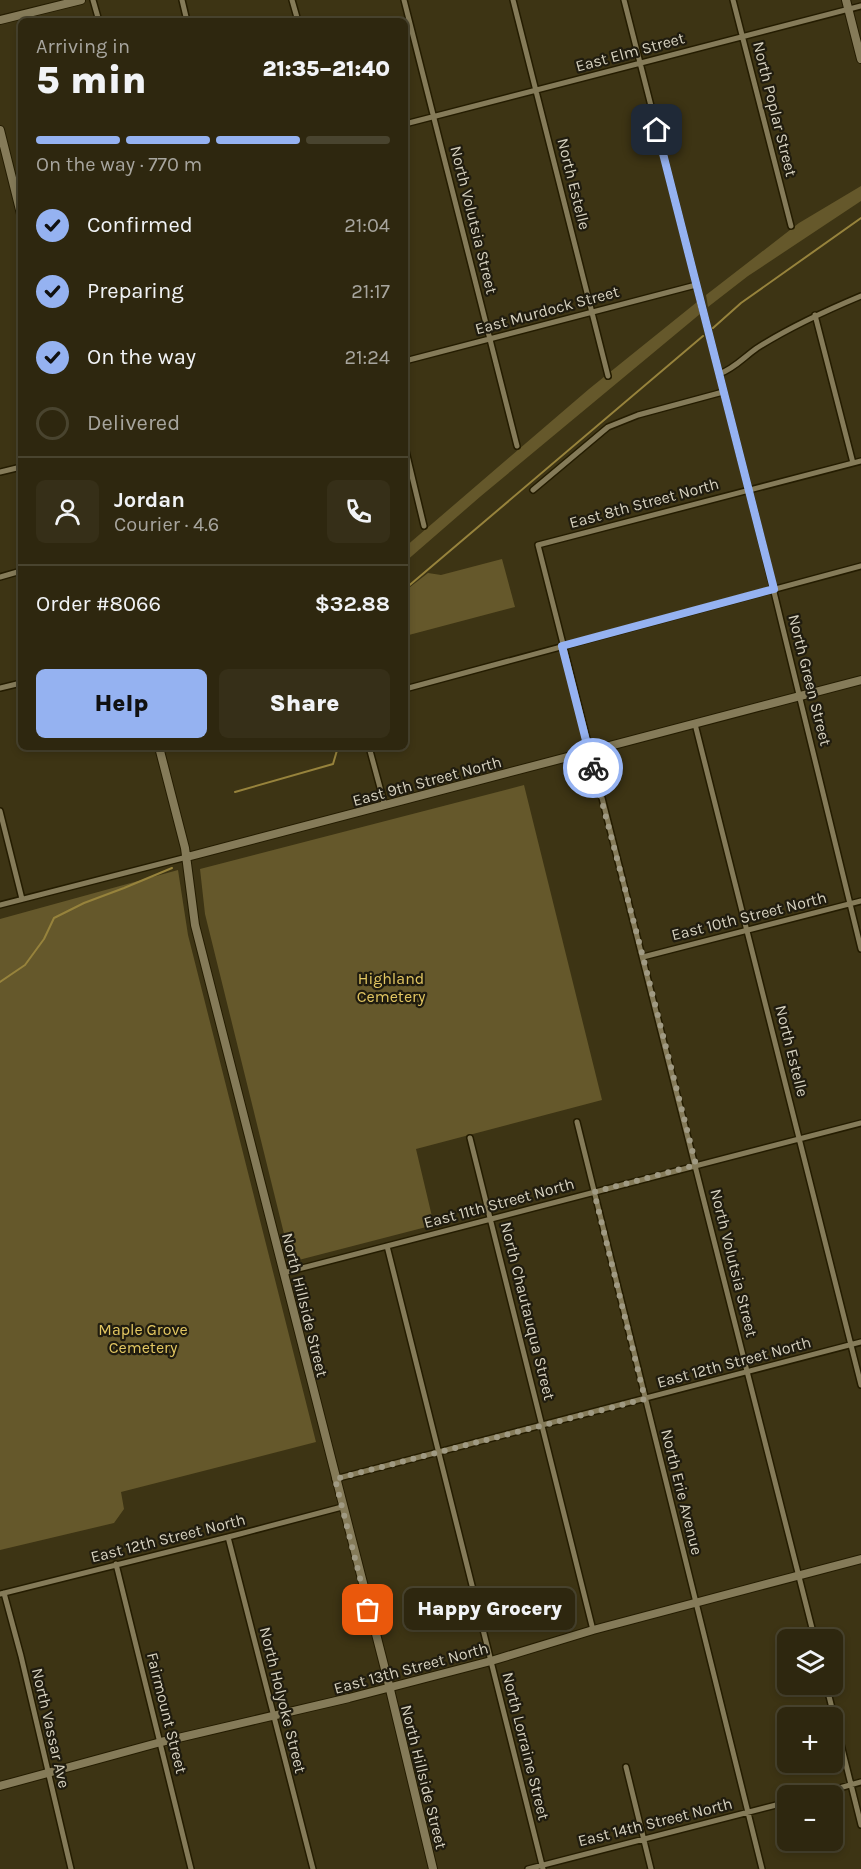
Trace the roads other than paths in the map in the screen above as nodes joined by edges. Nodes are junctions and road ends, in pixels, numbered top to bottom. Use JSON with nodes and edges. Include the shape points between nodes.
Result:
{"nodes":[{"id":1,"x":81,"y":0,"type":"edge"},
{"id":2,"x":93,"y":0,"type":"edge"},
{"id":3,"x":182,"y":0,"type":"edge"},
{"id":4,"x":292,"y":0,"type":"edge"},
{"id":5,"x":404,"y":0,"type":"edge"},
{"id":6,"x":513,"y":0,"type":"edge"},
{"id":7,"x":624,"y":0,"type":"edge"},
{"id":8,"x":733,"y":0,"type":"edge"},
{"id":9,"x":846,"y":0,"type":"edge"},
{"id":10,"x":861,"y":6,"type":"edge"},
{"id":11,"x":849,"y":9,"type":"junction"},
{"id":12,"x":98,"y":18,"type":"edge"},
{"id":13,"x":187,"y":18,"type":"edge"},
{"id":14,"x":297,"y":18,"type":"edge"},
{"id":15,"x":0,"y":20,"type":"edge"},
{"id":16,"x":743,"y":37,"type":"junction"},
{"id":17,"x":861,"y":59,"type":"edge"},
{"id":18,"x":640,"y":63,"type":"junction"},
{"id":19,"x":536,"y":90,"type":"junction"},
{"id":20,"x":434,"y":117,"type":"junction"},
{"id":21,"x":408,"y":123,"type":"edge"},
{"id":22,"x":0,"y":130,"type":"edge"},
{"id":23,"x":18,"y":202,"type":"edge"},
{"id":24,"x":791,"y":226,"type":"dead end"},
{"id":25,"x":696,"y":285,"type":"junction"},
{"id":26,"x":861,"y":296,"type":"edge"},
{"id":27,"x":593,"y":312,"type":"junction"},
{"id":28,"x":815,"y":315,"type":"junction"},
{"id":29,"x":490,"y":339,"type":"junction"},
{"id":30,"x":408,"y":360,"type":"edge"},
{"id":31,"x":719,"y":374,"type":"junction"},
{"id":32,"x":608,"y":376,"type":"dead end"},
{"id":33,"x":723,"y":392,"type":"junction"},
{"id":34,"x":518,"y":446,"type":"dead end"},
{"id":35,"x":408,"y":459,"type":"edge"},
{"id":36,"x":861,"y":461,"type":"edge"},
{"id":37,"x":853,"y":463,"type":"junction"},
{"id":38,"x":18,"y":468,"type":"edge"},
{"id":39,"x":0,"y":472,"type":"edge"},
{"id":40,"x":533,"y":490,"type":"dead end"},
{"id":41,"x":749,"y":490,"type":"junction"},
{"id":42,"x":424,"y":526,"type":"dead end"},
{"id":43,"x":538,"y":545,"type":"joint"},
{"id":44,"x":861,"y":566,"type":"edge"},
{"id":45,"x":18,"y":572,"type":"edge"},
{"id":46,"x":0,"y":577,"type":"edge"},
{"id":47,"x":774,"y":589,"type":"junction"},
{"id":48,"x":562,"y":646,"type":"junction"},
{"id":49,"x":861,"y":680,"type":"edge"},
{"id":50,"x":18,"y":684,"type":"edge"},
{"id":51,"x":0,"y":688,"type":"edge"},
{"id":52,"x":408,"y":688,"type":"edge"},
{"id":53,"x":800,"y":696,"type":"junction"},
{"id":54,"x":695,"y":724,"type":"junction"},
{"id":55,"x":160,"y":750,"type":"edge"},
{"id":56,"x":370,"y":750,"type":"edge"},
{"id":57,"x":589,"y":752,"type":"junction"},
{"id":58,"x":385,"y":806,"type":"junction"},
{"id":59,"x":0,"y":811,"type":"edge"},
{"id":60,"x":187,"y":857,"type":"junction"},
{"id":61,"x":22,"y":899,"type":"junction"},
{"id":62,"x":861,"y":901,"type":"edge"},
{"id":63,"x":850,"y":904,"type":"junction"},
{"id":64,"x":0,"y":905,"type":"edge"},
{"id":65,"x":748,"y":930,"type":"junction"},
{"id":66,"x":861,"y":949,"type":"edge"},
{"id":67,"x":643,"y":957,"type":"junction"},
{"id":68,"x":577,"y":1122,"type":"dead end"},
{"id":69,"x":861,"y":1123,"type":"edge"},
{"id":70,"x":470,"y":1138,"type":"dead end"},
{"id":71,"x":800,"y":1138,"type":"junction"},
{"id":72,"x":696,"y":1165,"type":"junction"},
{"id":73,"x":594,"y":1192,"type":"junction"},
{"id":74,"x":491,"y":1220,"type":"junction"},
{"id":75,"x":387,"y":1246,"type":"junction"},
{"id":76,"x":283,"y":1273,"type":"junction"},
{"id":77,"x":861,"y":1342,"type":"edge"},
{"id":78,"x":851,"y":1345,"type":"junction"},
{"id":79,"x":747,"y":1372,"type":"junction"},
{"id":80,"x":861,"y":1385,"type":"edge"},
{"id":81,"x":645,"y":1399,"type":"junction"},
{"id":82,"x":542,"y":1425,"type":"junction"},
{"id":83,"x":440,"y":1451,"type":"junction"},
{"id":84,"x":335,"y":1479,"type":"junction"},
{"id":85,"x":342,"y":1507,"type":"junction"},
{"id":86,"x":228,"y":1537,"type":"junction"},
{"id":87,"x":861,"y":1559,"type":"edge"},
{"id":88,"x":116,"y":1564,"type":"junction"},
{"id":89,"x":799,"y":1575,"type":"junction"},
{"id":90,"x":2,"y":1594,"type":"edge"},
{"id":91,"x":696,"y":1602,"type":"junction"},
{"id":92,"x":812,"y":1629,"type":"edge"},
{"id":93,"x":593,"y":1630,"type":"junction"},
{"id":94,"x":491,"y":1661,"type":"junction"},
{"id":95,"x":389,"y":1687,"type":"junction"},
{"id":96,"x":829,"y":1695,"type":"edge"},
{"id":97,"x":273,"y":1717,"type":"junction"},
{"id":98,"x":161,"y":1742,"type":"junction"},
{"id":99,"x":626,"y":1767,"type":"dead end"},
{"id":100,"x":48,"y":1774,"type":"junction"},
{"id":101,"x":861,"y":1782,"type":"edge"},
{"id":102,"x":850,"y":1785,"type":"junction"},
{"id":103,"x":0,"y":1786,"type":"edge"},
{"id":104,"x":843,"y":1787,"type":"edge"},
{"id":105,"x":777,"y":1805,"type":"edge"},
{"id":106,"x":748,"y":1812,"type":"junction"},
{"id":107,"x":861,"y":1825,"type":"edge"},
{"id":108,"x":644,"y":1839,"type":"junction"},
{"id":109,"x":542,"y":1867,"type":"edge"},
{"id":110,"x":71,"y":1869,"type":"edge"},
{"id":111,"x":191,"y":1869,"type":"edge"},
{"id":112,"x":313,"y":1869,"type":"edge"},
{"id":113,"x":433,"y":1869,"type":"edge"},
{"id":114,"x":528,"y":1869,"type":"edge"},
{"id":115,"x":651,"y":1869,"type":"edge"},
{"id":116,"x":762,"y":1869,"type":"edge"}],
"edges":[{"from":1,"to":15,"type":"main road"},
{"from":2,"to":12,"type":"street"},
{"from":3,"to":13,"type":"street"},
{"from":4,"to":14,"type":"street"},
{"from":5,"to":20,"type":"street","name":"North Volutsia Street"},
{"from":6,"to":19,"type":"street","name":"North Estelle"},
{"from":7,"to":18,"type":"street","name":"North Green Street"},
{"from":8,"to":16,"type":"street","name":"North Poplar Street"},
{"from":9,"to":11,"type":"main road"},
{"from":10,"to":11,"type":"street","name":"East Elm Street"},
{"from":11,"to":16,"type":"street","name":"East Elm Street"},
{"from":11,"to":17,"type":"main road"},
{"from":16,"to":18,"type":"street","name":"East Elm Street"},
{"from":16,"to":24,"type":"street","name":"North Poplar Street"},
{"from":18,"to":19,"type":"street","name":"East Elm Street"},
{"from":18,"to":25,"type":"street","name":"North Green Street"},
{"from":19,"to":20,"type":"street","name":"East Elm Street"},
{"from":19,"to":27,"type":"street","name":"North Estelle"},
{"from":20,"to":21,"type":"street","name":"East Elm Street"},
{"from":20,"to":29,"type":"street","name":"North Volutsia Street"},
{"from":22,"to":23,"type":"main road"},
{"from":25,"to":27,"type":"street","name":"East Murdock Street"},
{"from":25,"to":31,"type":"street","name":"North Green Street"},
{"from":26,"to":28,"type":"street"},
{"from":27,"to":29,"type":"street","name":"East Murdock Street"},
{"from":27,"to":32,"type":"street","name":"North Estelle"},
{"from":28,"to":31,"type":"street"},
{"from":28,"to":37,"type":"street"},
{"from":29,"to":30,"type":"street","name":"East Murdock Street"},
{"from":29,"to":34,"type":"street","name":"North Volutsia Street"},
{"from":31,"to":33,"type":"street","name":"North Green Street"},
{"from":33,"to":40,"type":"street","via":[[608,427]]},
{"from":33,"to":41,"type":"street","name":"North Green Street"},
{"from":35,"to":42,"type":"street"},
{"from":36,"to":37,"type":"street","name":"East 8th Street North"},
{"from":37,"to":41,"type":"street","name":"East 8th Street North"},
{"from":38,"to":39,"type":"street"},
{"from":41,"to":43,"type":"street","name":"East 8th Street North"},
{"from":41,"to":47,"type":"street","name":"North Green Street"},
{"from":43,"to":48,"type":"street","name":"North Volutsia Street"},
{"from":44,"to":47,"type":"street"},
{"from":45,"to":46,"type":"street"},
{"from":47,"to":48,"type":"street"},
{"from":47,"to":53,"type":"street","name":"North Green Street"},
{"from":48,"to":52,"type":"street"},
{"from":48,"to":57,"type":"street","name":"North Volutsia Street"},
{"from":49,"to":53,"type":"main road","name":"East 9th Street North"},
{"from":50,"to":51,"type":"street"},
{"from":53,"to":54,"type":"main road","name":"East 9th Street North"},
{"from":53,"to":63,"type":"street","name":"North Green Street"},
{"from":54,"to":57,"type":"main road","name":"East 9th Street North"},
{"from":54,"to":65,"type":"street","name":"North Estelle"},
{"from":55,"to":60,"type":"main road","name":"North Hillside Street"},
{"from":56,"to":58,"type":"street"},
{"from":57,"to":58,"type":"main road","name":"East 9th Street North"},
{"from":57,"to":67,"type":"street","name":"North Volutsia Street"},
{"from":58,"to":60,"type":"main road","name":"East 9th Street North"},
{"from":59,"to":61,"type":"street"},
{"from":60,"to":61,"type":"street","name":"East 9th Street North"},
{"from":60,"to":76,"type":"main road","name":"North Hillside Street","via":[[195,924]]},
{"from":61,"to":64,"type":"street","name":"East 9th Street North"},
{"from":62,"to":63,"type":"street","name":"East 10th Street North"},
{"from":63,"to":65,"type":"street","name":"East 10th Street North"},
{"from":63,"to":66,"type":"street","name":"North Green Street"},
{"from":65,"to":67,"type":"street","name":"East 10th Street North"},
{"from":65,"to":71,"type":"street","name":"North Estelle"},
{"from":67,"to":72,"type":"street","name":"North Volutsia Street"},
{"from":68,"to":73,"type":"street","name":"North Erie Avenue"},
{"from":69,"to":71,"type":"street","name":"East 11th Street North"},
{"from":70,"to":74,"type":"street","name":"North Chautauqua Street"},
{"from":71,"to":72,"type":"street","name":"East 11th Street North"},
{"from":71,"to":78,"type":"street","name":"North Estelle"},
{"from":72,"to":73,"type":"street","name":"East 11th Street North"},
{"from":72,"to":79,"type":"street","name":"North Volutsia Street"},
{"from":73,"to":74,"type":"street","name":"East 11th Street North"},
{"from":73,"to":81,"type":"street","name":"North Erie Avenue"},
{"from":74,"to":75,"type":"street","name":"East 11th Street North"},
{"from":74,"to":82,"type":"street","name":"North Chautauqua Street"},
{"from":75,"to":76,"type":"street","name":"East 11th Street North"},
{"from":75,"to":83,"type":"street","name":"North Lorraine Street"},
{"from":76,"to":84,"type":"main road","name":"North Hillside Street"},
{"from":77,"to":78,"type":"street","name":"East 12th Street North"},
{"from":78,"to":79,"type":"street","name":"East 12th Street North"},
{"from":78,"to":80,"type":"street","name":"North Estelle"},
{"from":79,"to":81,"type":"street","name":"East 12th Street North"},
{"from":79,"to":89,"type":"street","name":"North Volutsia Street"},
{"from":81,"to":82,"type":"street","name":"East 12th Street North"},
{"from":81,"to":91,"type":"street","name":"North Erie Avenue"},
{"from":82,"to":83,"type":"street","name":"East 12th Street North"},
{"from":82,"to":93,"type":"street","name":"North Chautauqua Street"},
{"from":83,"to":84,"type":"street","name":"East 12th Street North"},
{"from":83,"to":94,"type":"street","name":"North Lorraine Street"},
{"from":84,"to":85,"type":"main road","name":"North Hillside Street"},
{"from":85,"to":86,"type":"street","name":"East 12th Street North"},
{"from":85,"to":95,"type":"main road","name":"North Hillside Street"},
{"from":86,"to":88,"type":"street","name":"East 12th Street North"},
{"from":86,"to":97,"type":"street","name":"North Holyoke Street"},
{"from":87,"to":89,"type":"main road","name":"East 13th Street North"},
{"from":88,"to":90,"type":"street","name":"East 12th Street North"},
{"from":88,"to":98,"type":"street","name":"Fairmount Street"},
{"from":89,"to":91,"type":"main road","name":"East 13th Street North"},
{"from":89,"to":92,"type":"street","name":"North Volutsia Street"},
{"from":90,"to":100,"type":"street","name":"North Vassar Ave"},
{"from":91,"to":93,"type":"main road","name":"East 13th Street North"},
{"from":91,"to":106,"type":"street","name":"North Erie Avenue"},
{"from":93,"to":94,"type":"main road","name":"East 13th Street North"},
{"from":94,"to":95,"type":"main road","name":"East 13th Street North"},
{"from":94,"to":109,"type":"street","name":"North Lorraine Street"},
{"from":95,"to":97,"type":"main road","name":"East 13th Street North"},
{"from":95,"to":113,"type":"main road","name":"North Hillside Street"},
{"from":96,"to":102,"type":"street"},
{"from":97,"to":98,"type":"main road","name":"East 13th Street North"},
{"from":97,"to":112,"type":"street","name":"North Holyoke Street"},
{"from":98,"to":100,"type":"main road","name":"East 13th Street North"},
{"from":98,"to":111,"type":"street","name":"Fairmount Street"},
{"from":99,"to":108,"type":"street"},
{"from":100,"to":103,"type":"main road","name":"East 13th Street North"},
{"from":100,"to":110,"type":"street","name":"North Vassar Ave"},
{"from":101,"to":102,"type":"street"},
{"from":102,"to":104,"type":"street"},
{"from":102,"to":107,"type":"street"},
{"from":105,"to":106,"type":"street","name":"East 14th Street North"},
{"from":106,"to":108,"type":"street","name":"East 14th Street North"},
{"from":106,"to":116,"type":"street","name":"North Erie Avenue"},
{"from":108,"to":109,"type":"street","name":"East 14th Street North"},
{"from":108,"to":115,"type":"street"},
{"from":109,"to":114,"type":"street","name":"East 14th Street North"}]}
